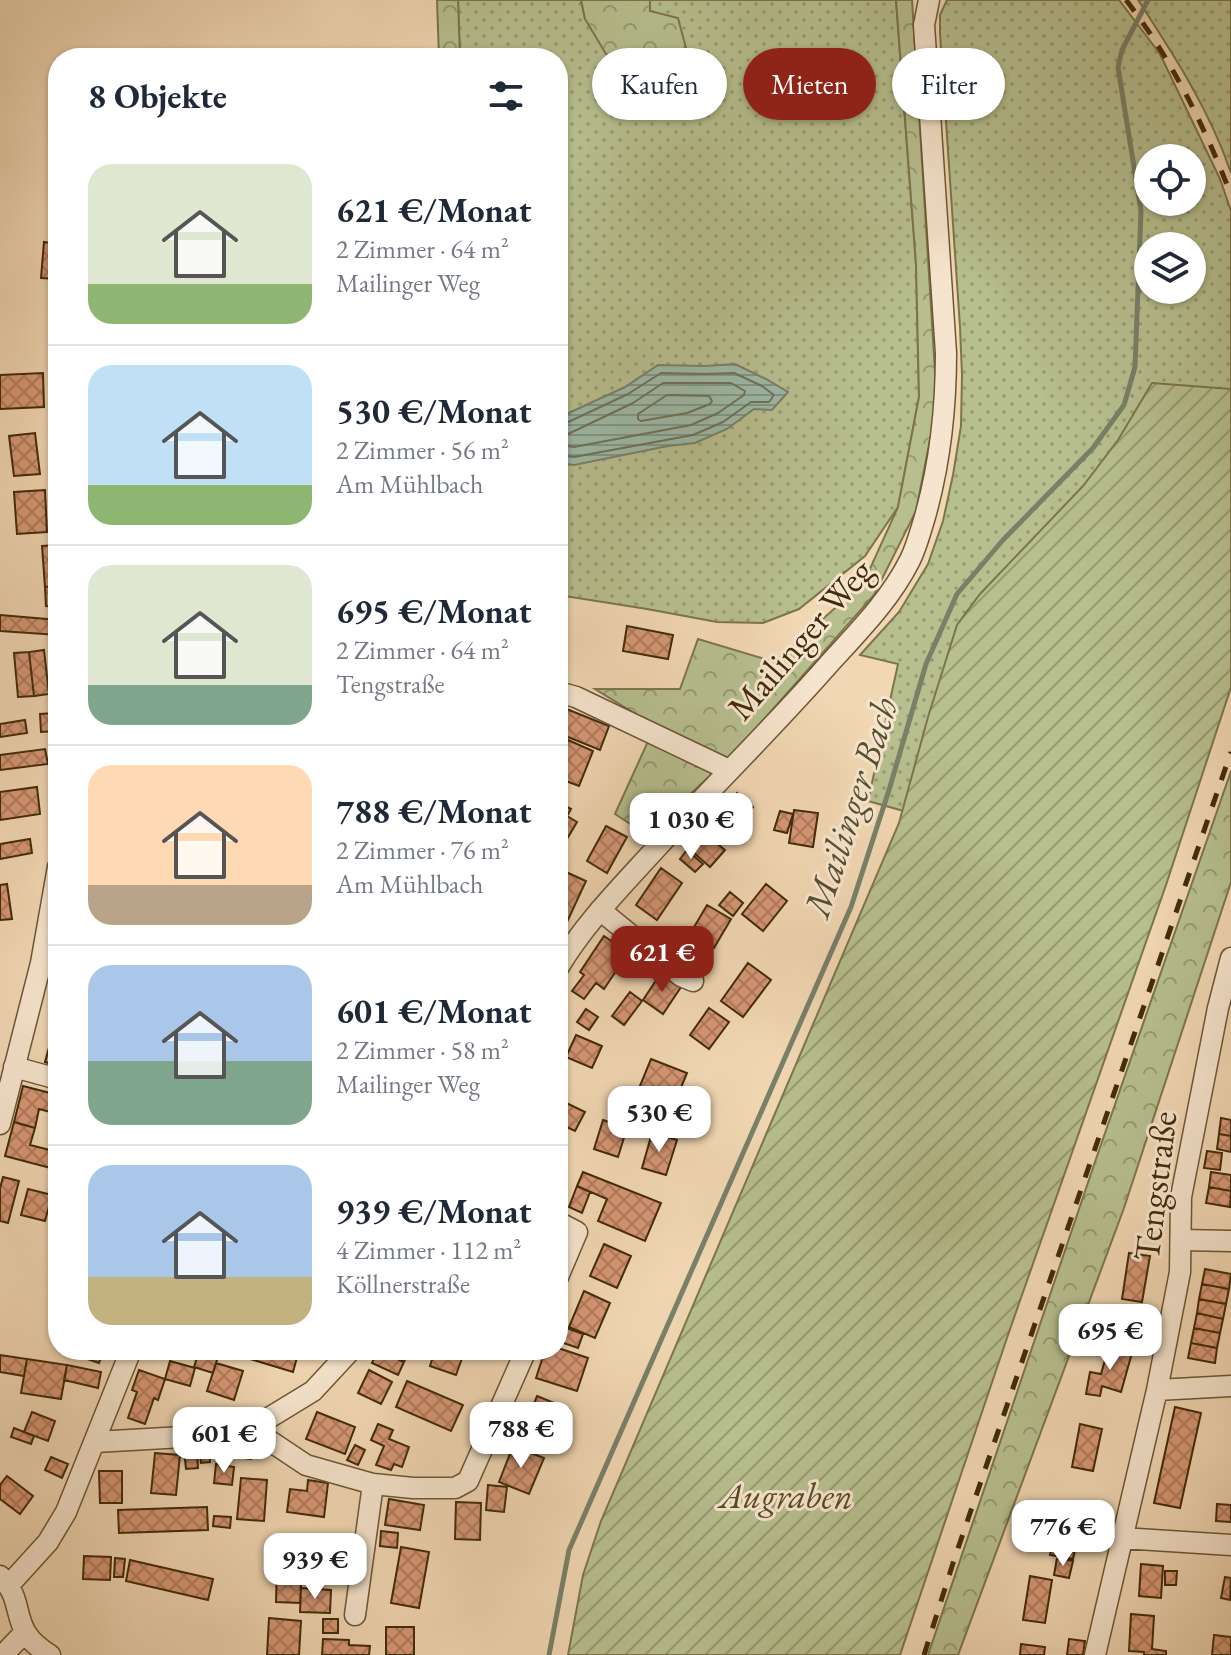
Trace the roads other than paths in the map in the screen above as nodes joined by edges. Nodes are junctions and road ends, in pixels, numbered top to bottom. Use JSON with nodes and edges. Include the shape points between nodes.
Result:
{"nodes":[{"id":1,"x":929,"y":0,"type":"edge"},
{"id":2,"x":568,"y":695,"type":"edge"},
{"id":3,"x":729,"y":770,"type":"junction"},
{"id":4,"x":600,"y":910,"type":"junction"},
{"id":5,"x":568,"y":954,"type":"edge"},
{"id":6,"x":1231,"y":958,"type":"edge"},
{"id":7,"x":48,"y":972,"type":"edge"},
{"id":8,"x":693,"y":981,"type":"dead end"},
{"id":9,"x":14,"y":1067,"type":"junction"},
{"id":10,"x":48,"y":1076,"type":"edge"},
{"id":11,"x":0,"y":1124,"type":"edge"},
{"id":12,"x":568,"y":1227,"type":"edge"},
{"id":13,"x":1181,"y":1240,"type":"junction"},
{"id":14,"x":1231,"y":1241,"type":"edge"},
{"id":15,"x":568,"y":1253,"type":"edge"},
{"id":16,"x":127,"y":1360,"type":"edge"},
{"id":17,"x":342,"y":1360,"type":"edge"},
{"id":18,"x":522,"y":1360,"type":"edge"},
{"id":19,"x":1231,"y":1386,"type":"edge"},
{"id":20,"x":1157,"y":1390,"type":"junction"},
{"id":21,"x":259,"y":1424,"type":"junction"},
{"id":22,"x":95,"y":1442,"type":"junction"},
{"id":23,"x":373,"y":1484,"type":"junction"},
{"id":24,"x":1122,"y":1538,"type":"junction"},
{"id":25,"x":1231,"y":1545,"type":"edge"},
{"id":26,"x":4,"y":1580,"type":"edge"},
{"id":27,"x":355,"y":1615,"type":"dead end"},
{"id":28,"x":25,"y":1632,"type":"junction"},
{"id":29,"x":3,"y":1655,"type":"edge"},
{"id":30,"x":50,"y":1655,"type":"edge"},
{"id":31,"x":1095,"y":1655,"type":"edge"}],
"edges":[{"from":1,"to":3,"type":"street","name":"Mailinger Weg","via":[[924,25],[946,353],[944,424],[927,511],[910,560],[880,608]]},
{"from":2,"to":3,"type":"street"},
{"from":3,"to":4,"type":"street","name":"Mailinger Weg"},
{"from":4,"to":5,"type":"street","name":"Mailinger Weg"},
{"from":4,"to":8,"type":"street"},
{"from":6,"to":13,"type":"street","name":"Tengstraße","via":[[1183,1184]]},
{"from":7,"to":9,"type":"street"},
{"from":9,"to":10,"type":"street"},
{"from":9,"to":11,"type":"street"},
{"from":12,"to":15,"type":"street","via":[[577,1232]]},
{"from":13,"to":14,"type":"street"},
{"from":13,"to":20,"type":"street","name":"Tengstraße","via":[[1180,1272]]},
{"from":16,"to":22,"type":"street"},
{"from":17,"to":21,"type":"street","via":[[313,1391]]},
{"from":18,"to":23,"type":"street","via":[[468,1481],[455,1488]]},
{"from":19,"to":20,"type":"street"},
{"from":20,"to":24,"type":"street","name":"Tengstraße"},
{"from":21,"to":22,"type":"street","via":[[183,1437]]},
{"from":21,"to":23,"type":"street","via":[[267,1439],[306,1465]]},
{"from":22,"to":26,"type":"street","via":[[48,1542]]},
{"from":23,"to":27,"type":"street"},
{"from":24,"to":25,"type":"street"},
{"from":24,"to":31,"type":"street","name":"Tengstraße"},
{"from":26,"to":28,"type":"street"},
{"from":28,"to":29,"type":"street"},
{"from":28,"to":30,"type":"street"}]}
